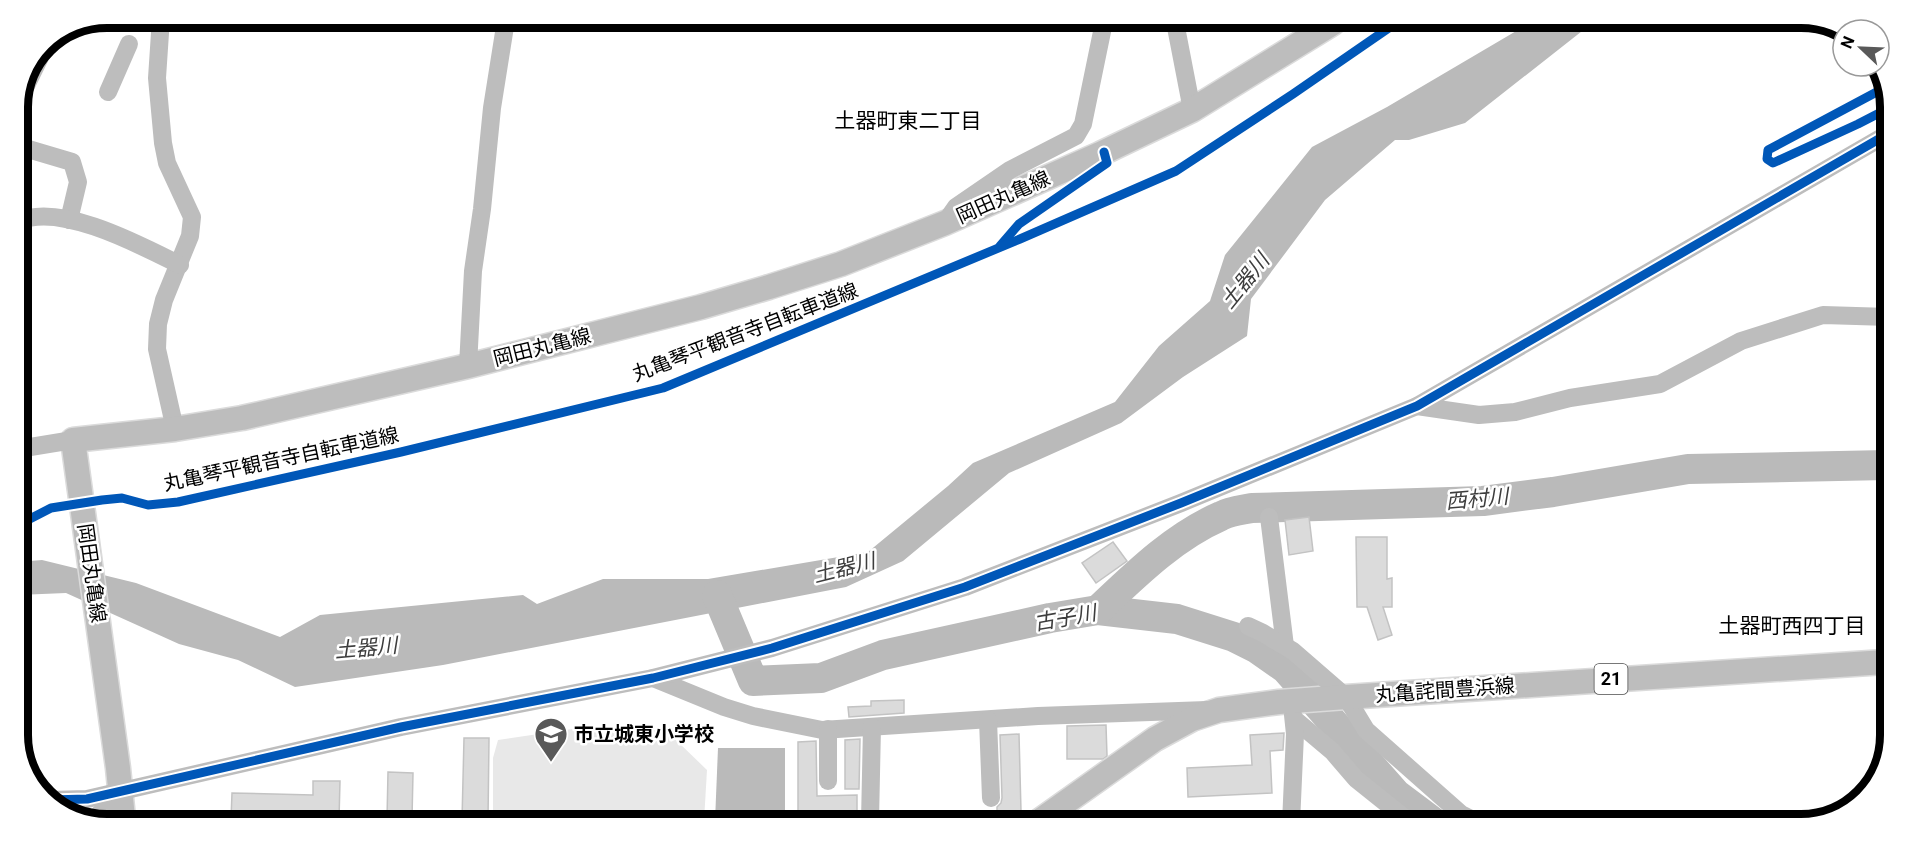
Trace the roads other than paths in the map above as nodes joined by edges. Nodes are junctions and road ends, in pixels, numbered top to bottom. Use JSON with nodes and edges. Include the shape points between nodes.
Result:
{"nodes":[{"id":1,"x":160,"y":28,"type":"edge"},
{"id":2,"x":505,"y":28,"type":"edge"},
{"id":3,"x":1103,"y":28,"type":"edge"},
{"id":4,"x":1176,"y":28,"type":"edge"},
{"id":5,"x":1325,"y":28,"type":"edge"},
{"id":6,"x":159,"y":56,"type":"junction"},
{"id":7,"x":108,"y":92,"type":"dead end"},
{"id":8,"x":1192,"y":110,"type":"junction"},
{"id":9,"x":1880,"y":138,"type":"edge"},
{"id":10,"x":29,"y":149,"type":"edge"},
{"id":11,"x":29,"y":218,"type":"edge"},
{"id":12,"x":69,"y":220,"type":"junction"},
{"id":13,"x":945,"y":223,"type":"junction"},
{"id":14,"x":180,"y":265,"type":"junction"},
{"id":15,"x":1880,"y":316,"type":"edge"},
{"id":16,"x":468,"y":366,"type":"junction"},
{"id":17,"x":1417,"y":406,"type":"junction"},
{"id":18,"x":175,"y":429,"type":"junction"},
{"id":19,"x":74,"y":446,"type":"junction"},
{"id":20,"x":29,"y":448,"type":"edge"},
{"id":21,"x":1269,"y":517,"type":"dead end"},
{"id":22,"x":1248,"y":626,"type":"dead end"},
{"id":23,"x":1285,"y":646,"type":"junction"},
{"id":24,"x":1880,"y":662,"type":"edge"},
{"id":25,"x":653,"y":678,"type":"junction"},
{"id":26,"x":1341,"y":697,"type":"junction"},
{"id":27,"x":1219,"y":710,"type":"junction"},
{"id":28,"x":1293,"y":710,"type":"junction"},
{"id":29,"x":988,"y":720,"type":"junction"},
{"id":30,"x":872,"y":727,"type":"junction"},
{"id":31,"x":828,"y":729,"type":"junction"},
{"id":32,"x":119,"y":780,"type":"junction"},
{"id":33,"x":828,"y":780,"type":"dead end"},
{"id":34,"x":991,"y":798,"type":"dead end"},
{"id":35,"x":62,"y":800,"type":"edge"},
{"id":36,"x":99,"y":813,"type":"edge"},
{"id":37,"x":123,"y":814,"type":"edge"},
{"id":38,"x":870,"y":814,"type":"edge"},
{"id":39,"x":1049,"y":814,"type":"edge"},
{"id":40,"x":1291,"y":814,"type":"edge"},
{"id":41,"x":1399,"y":814,"type":"edge"},
{"id":42,"x":1461,"y":814,"type":"edge"}],
"edges":[{"from":1,"to":6,"type":"street"},
{"from":2,"to":16,"type":"street","via":[[473,271]]},
{"from":3,"to":13,"type":"street","via":[[1083,124],[1076,136],[1010,170],[956,207]]},
{"from":4,"to":8,"type":"street"},
{"from":5,"to":8,"type":"main road","name":"岡田丸亀線"},
{"from":6,"to":7,"type":"street","via":[[124,42]]},
{"from":6,"to":14,"type":"street","via":[[157,78],[167,163],[192,217]]},
{"from":8,"to":13,"type":"main road","name":"岡田丸亀線"},
{"from":9,"to":17,"type":"street"},
{"from":10,"to":12,"type":"street","via":[[72,162],[78,182]]},
{"from":11,"to":12,"type":"street","via":[[55,216]]},
{"from":12,"to":14,"type":"street","via":[[120,236]]},
{"from":13,"to":16,"type":"main road","name":"岡田丸亀線","via":[[769,287]]},
{"from":14,"to":18,"type":"street","via":[[164,300],[157,349]]},
{"from":15,"to":17,"type":"street","via":[[1823,315],[1741,341],[1660,384],[1570,398],[1515,412],[1479,415]]},
{"from":16,"to":18,"type":"main road","name":"岡田丸亀線","via":[[242,418]]},
{"from":17,"to":25,"type":"street","via":[[965,587],[772,648]]},
{"from":18,"to":19,"type":"main road","name":"岡田丸亀線"},
{"from":19,"to":20,"type":"street"},
{"from":19,"to":32,"type":"main road","name":"岡田丸亀線"},
{"from":21,"to":23,"type":"street"},
{"from":22,"to":23,"type":"street"},
{"from":23,"to":26,"type":"street"},
{"from":24,"to":26,"type":"main road","name":"丸亀詫間豊浜線","number":"21"},
{"from":25,"to":31,"type":"street","via":[[753,716]]},
{"from":25,"to":32,"type":"street"},
{"from":26,"to":28,"type":"main road","name":"丸亀詫間豊浜線","number":"21"},
{"from":26,"to":42,"type":"street","via":[[1366,730]]},
{"from":27,"to":28,"type":"main road","name":"丸亀詫間豊浜線","number":"21"},
{"from":27,"to":29,"type":"street"},
{"from":27,"to":39,"type":"main road","name":"丸亀詫間豊浜線","number":"21","via":[[1155,739]]},
{"from":28,"to":40,"type":"street"},
{"from":28,"to":41,"type":"street","via":[[1356,779]]},
{"from":29,"to":30,"type":"street"},
{"from":29,"to":34,"type":"street"},
{"from":30,"to":31,"type":"street"},
{"from":30,"to":38,"type":"street"},
{"from":31,"to":33,"type":"street"},
{"from":32,"to":35,"type":"street","via":[[87,799]]},
{"from":32,"to":36,"type":"street"},
{"from":32,"to":37,"type":"main road","name":"岡田丸亀線"}]}
